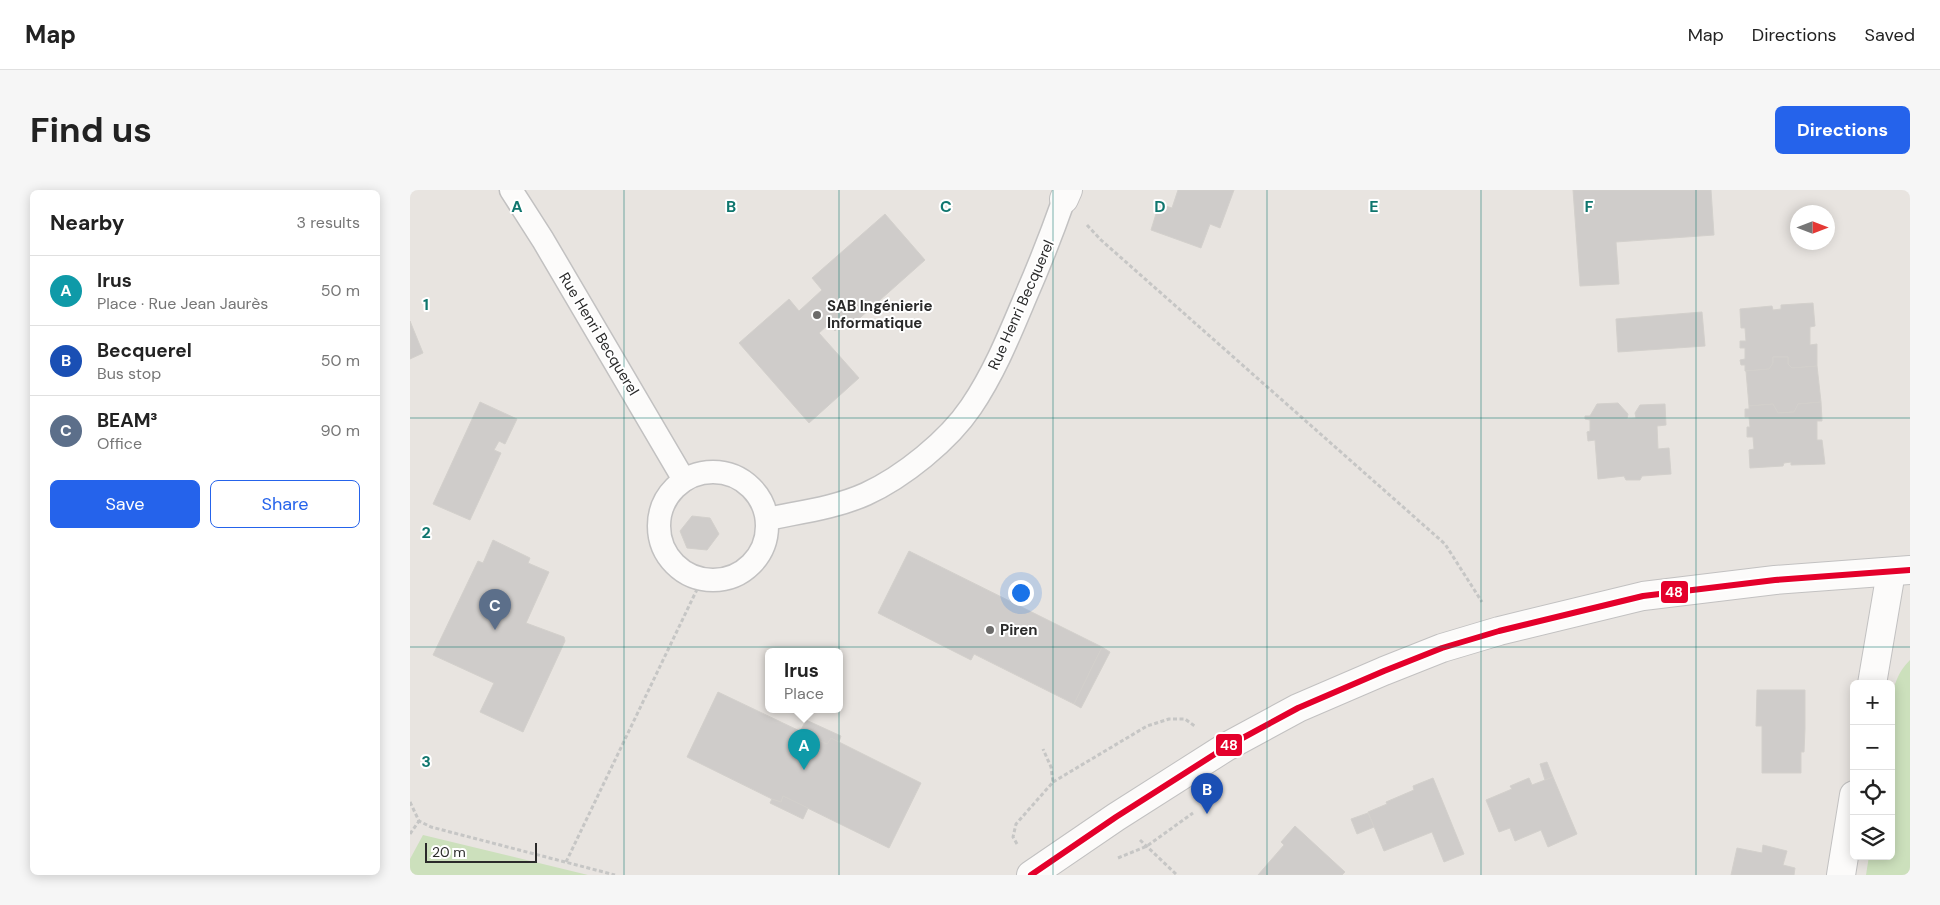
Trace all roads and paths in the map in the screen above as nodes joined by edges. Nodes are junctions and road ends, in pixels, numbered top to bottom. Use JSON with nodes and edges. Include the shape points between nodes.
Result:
{"nodes":[{"id":1,"x":511,"y":190,"type":"edge"},
{"id":2,"x":1066,"y":195,"type":"edge"},
{"id":3,"x":684,"y":480,"type":"junction"},
{"id":4,"x":767,"y":519,"type":"junction"},
{"id":5,"x":1900,"y":571,"type":"edge"},
{"id":6,"x":702,"y":579,"type":"junction"},
{"id":7,"x":1499,"y":630,"type":"junction"},
{"id":8,"x":1873,"y":680,"type":"edge"},
{"id":9,"x":1226,"y":747,"type":"junction"},
{"id":10,"x":1043,"y":749,"type":"dead end"},
{"id":11,"x":1053,"y":782,"type":"junction"},
{"id":12,"x":410,"y":802,"type":"edge"},
{"id":13,"x":1850,"y":815,"type":"edge"},
{"id":14,"x":1116,"y":817,"type":"junction"},
{"id":15,"x":419,"y":821,"type":"junction"},
{"id":16,"x":410,"y":834,"type":"edge"},
{"id":17,"x":566,"y":862,"type":"junction"},
{"id":18,"x":1032,"y":874,"type":"edge"},
{"id":19,"x":614,"y":875,"type":"edge"},
{"id":20,"x":1177,"y":875,"type":"edge"},
{"id":21,"x":1840,"y":875,"type":"edge"}],
"edges":[{"from":1,"to":3,"type":"lane","name":"Rue Henri Becquerel"},
{"from":2,"to":4,"type":"lane","name":"Rue Henri Becquerel","via":[[1006,345],[970,409],[948,434],[894,479],[866,494],[839,504]]},
{"from":2,"to":7,"type":"path","via":[[1101,240],[1445,544]]},
{"from":3,"to":4,"type":"lane","via":[[713,471],[743,480],[763,504]]},
{"from":3,"to":6,"type":"lane","via":[[665,501],[659,528],[668,556],[676,566]]},
{"from":4,"to":6,"type":"lane","via":[[760,553],[749,566],[734,576]]},
{"from":5,"to":7,"type":"main road","via":[[1775,580],[1643,596]]},
{"from":5,"to":8,"type":"main road"},
{"from":6,"to":17,"type":"path"},
{"from":7,"to":9,"type":"main road","via":[[1442,648],[1375,675],[1298,708]]},
{"from":9,"to":11,"type":"path","via":[[1185,720],[1169,719],[1147,726]]},
{"from":9,"to":14,"type":"main road"},
{"from":10,"to":11,"type":"path"},
{"from":11,"to":18,"type":"path","via":[[1016,824],[1013,837]]},
{"from":12,"to":15,"type":"path"},
{"from":13,"to":21,"type":"main road"},
{"from":14,"to":18,"type":"main road"},
{"from":14,"to":20,"type":"path"},
{"from":15,"to":16,"type":"path"},
{"from":15,"to":17,"type":"path"},
{"from":17,"to":19,"type":"path"}]}
